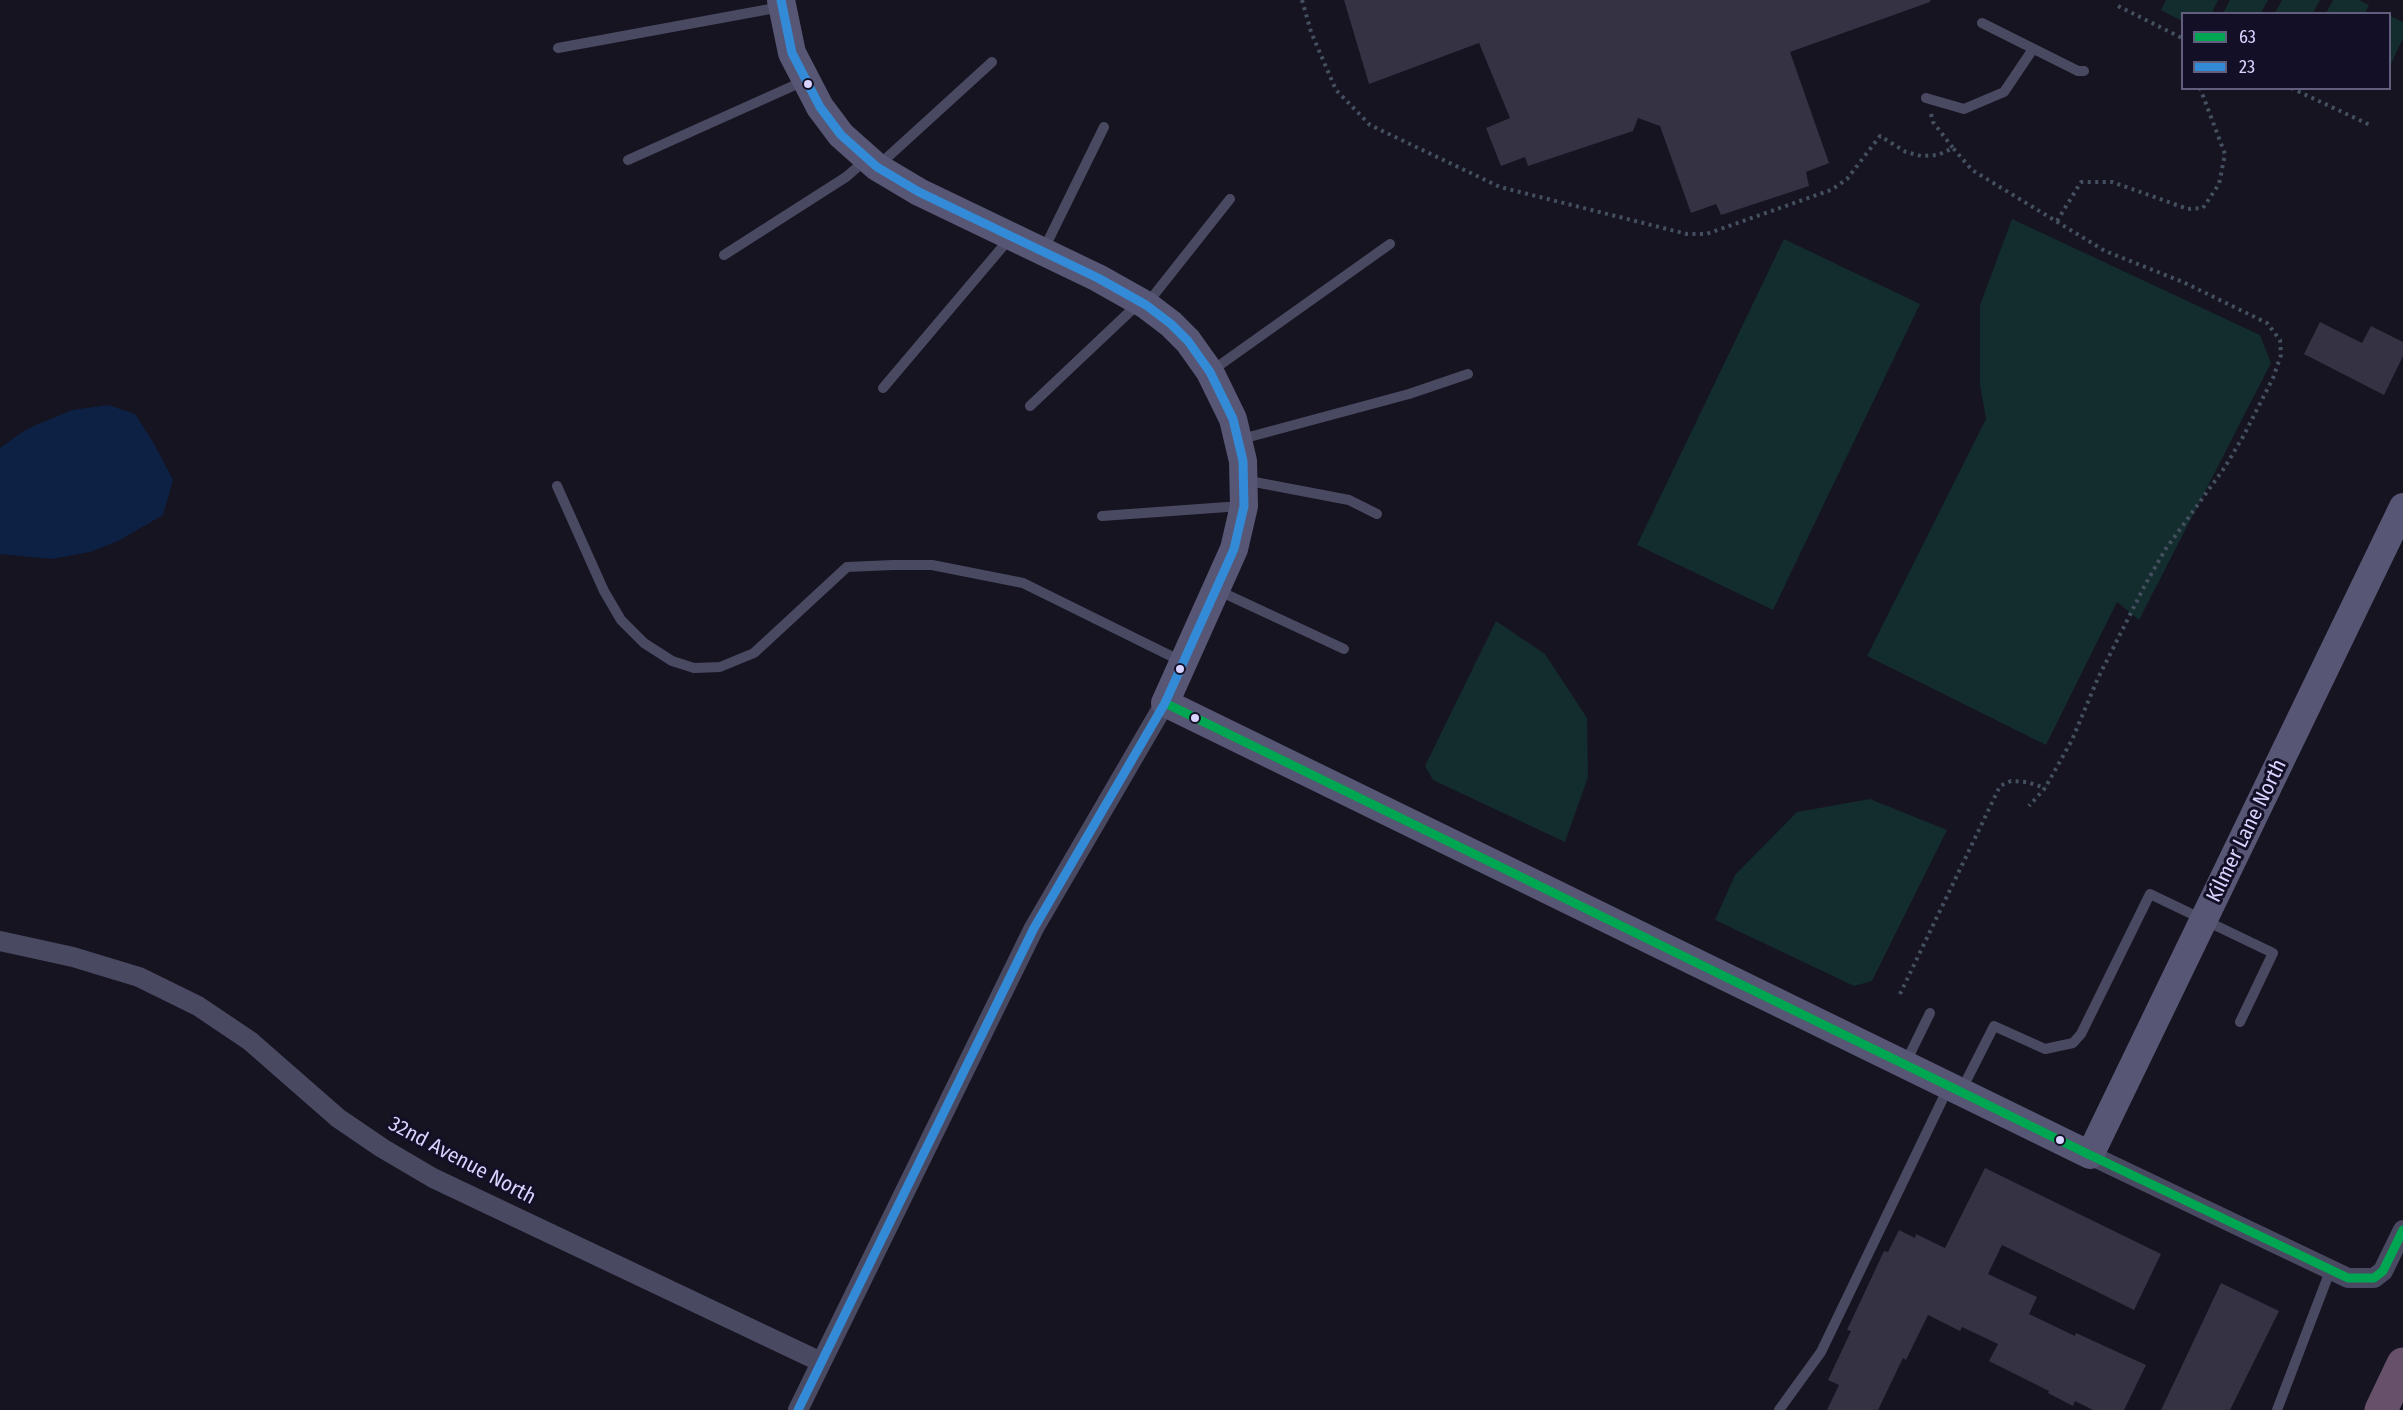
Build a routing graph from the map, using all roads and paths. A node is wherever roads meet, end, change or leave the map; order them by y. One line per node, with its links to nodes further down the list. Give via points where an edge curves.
1 (1302, 0): 16 (path, via 1311,33 1336,90 1370,124 1500,187 1688,234 1706,234 1832,190 1847,179 1880,136 1921,156 1938,155)
2 (781, 4): 6 (lane); 10 (street, via 792,53)
3 (2118, 6): 5 (path)
4 (1982, 23): 7 (lane)
5 (2181, 38)
6 (558, 48)
7 (2033, 49): 9 (lane, via 2078,71); 13 (lane, via 2004,92 1964,109)
8 (992, 62): 18 (lane)
9 (2084, 70)
10 (805, 81): 17 (lane); 18 (street, via 841,135)
11 (2201, 90): 20 (path, via 2225,154 2219,184 2203,208 2188,209 2112,182 2081,182)
12 (2295, 90): 14 (path)
13 (1926, 99): 16 (path, via 1933,122)
14 (2370, 125)
15 (1104, 127): 23 (lane)
16 (1953, 148): 20 (path, via 1971,170)
17 (628, 160)
18 (872, 163): 21 (street, via 919,192); 24 (lane)
19 (1230, 199): 25 (lane)
20 (2056, 220): 40 (path, via 2105,251 2183,282 2267,323 2280,340 2281,356 2225,467 2165,550 2145,585 2072,740)
21 (1012, 236): 23 (street); 28 (lane)
22 (1390, 243): 26 (lane)
23 (1042, 251): 25 (street)
24 (724, 255)
25 (1143, 303): 26 (street, via 1182,335); 29 (lane)
26 (1210, 372): 30 (street, via 1233,419)
27 (1468, 374): 30 (lane)
28 (883, 388)
29 (1030, 406)
30 (1238, 440): 32 (street)
31 (557, 486): 38 (lane, via 621,620 644,643 672,661 694,668 720,667 754,653 847,567 893,565 932,565 1023,583)
32 (1244, 493): 33 (lane, via 1349,500); 35 (lane); 36 (street, via 1234,549)
33 (1377, 514)
34 (2401, 515): 42 (street, Kilmer Lane North)
35 (1102, 516)
36 (1217, 590): 37 (lane); 38 (street)
37 (1344, 649)
38 (1184, 663): 39 (street)
39 (1165, 703): 47 (street); 52 (street, via 1034,928)
40 (2045, 788): 41 (path); 44 (path, via 2011,781 2000,786)
41 (2029, 806)
42 (2205, 920): 46 (lane, via 2273,953); 48 (lane, via 2150,894 2073,1043 2045,1049 1994,1026); 49 (street, Kilmer Lane North)
43 (0, 942): 52 (street, 32nd Avenue North, via 73,957 139,977 198,1006 250,1041 338,1118 433,1178)
44 (1900, 994)
45 (1930, 1013): 47 (lane)
46 (2240, 1022)
47 (1905, 1064): 48 (street)
48 (1955, 1089): 49 (street); 55 (lane, via 1825,1344)
49 (2090, 1155): 51 (street)
50 (2403, 1230): 51 (street, via 2383,1271 2374,1278 2348,1278)
51 (2330, 1270): 56 (lane)
52 (820, 1362): 54 (street)
53 (2403, 1364): 57 (highway)
54 (798, 1410)
55 (1779, 1410)
56 (2277, 1410)
57 (2381, 1410)

